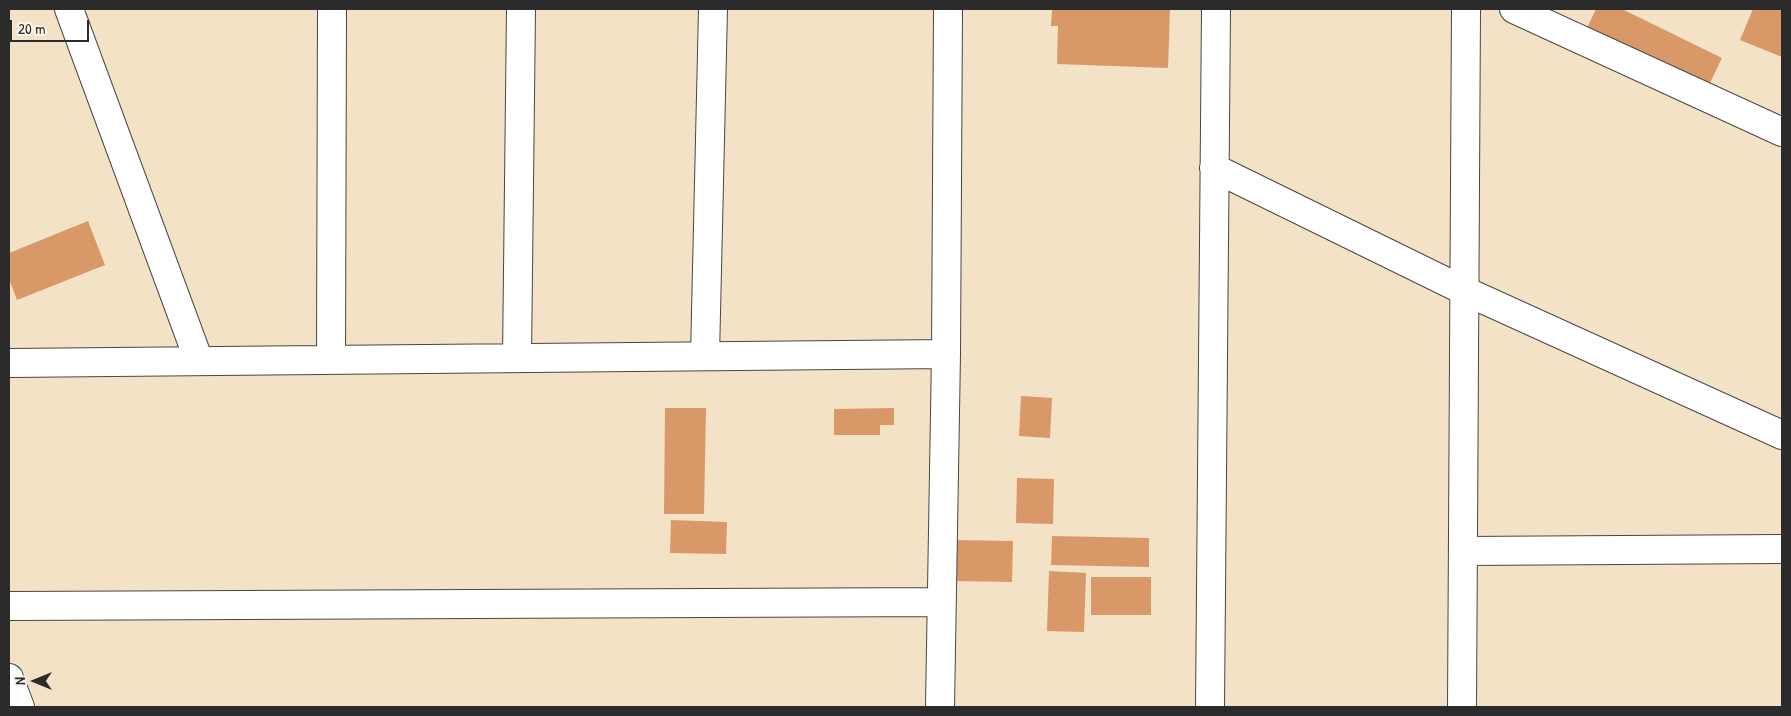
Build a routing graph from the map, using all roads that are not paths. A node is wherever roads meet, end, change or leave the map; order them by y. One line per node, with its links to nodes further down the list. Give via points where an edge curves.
1 (69, 9): 16 (street)
2 (332, 9): 15 (street)
3 (520, 9): 14 (street)
4 (713, 9): 13 (street)
5 (948, 9): 12 (street)
6 (1216, 9): 10 (street)
7 (1466, 9): 11 (street)
8 (1514, 9): 9 (street)
9 (1782, 132)
10 (1214, 168): 11 (street); 26 (street)
11 (1464, 291): 18 (street); 20 (street)
12 (946, 354): 13 (street); 21 (street)
13 (705, 356): 14 (street)
14 (517, 358): 15 (street)
15 (331, 360): 16 (street)
16 (199, 361): 17 (street)
17 (9, 363)
18 (1782, 435)
19 (1782, 549): 20 (street)
20 (1463, 551): 27 (street)
21 (941, 602): 22 (street); 25 (street)
22 (9, 606)
23 (9, 678): 24 (street)
24 (20, 707)
25 (940, 707)
26 (1210, 707)
27 (1462, 707)

